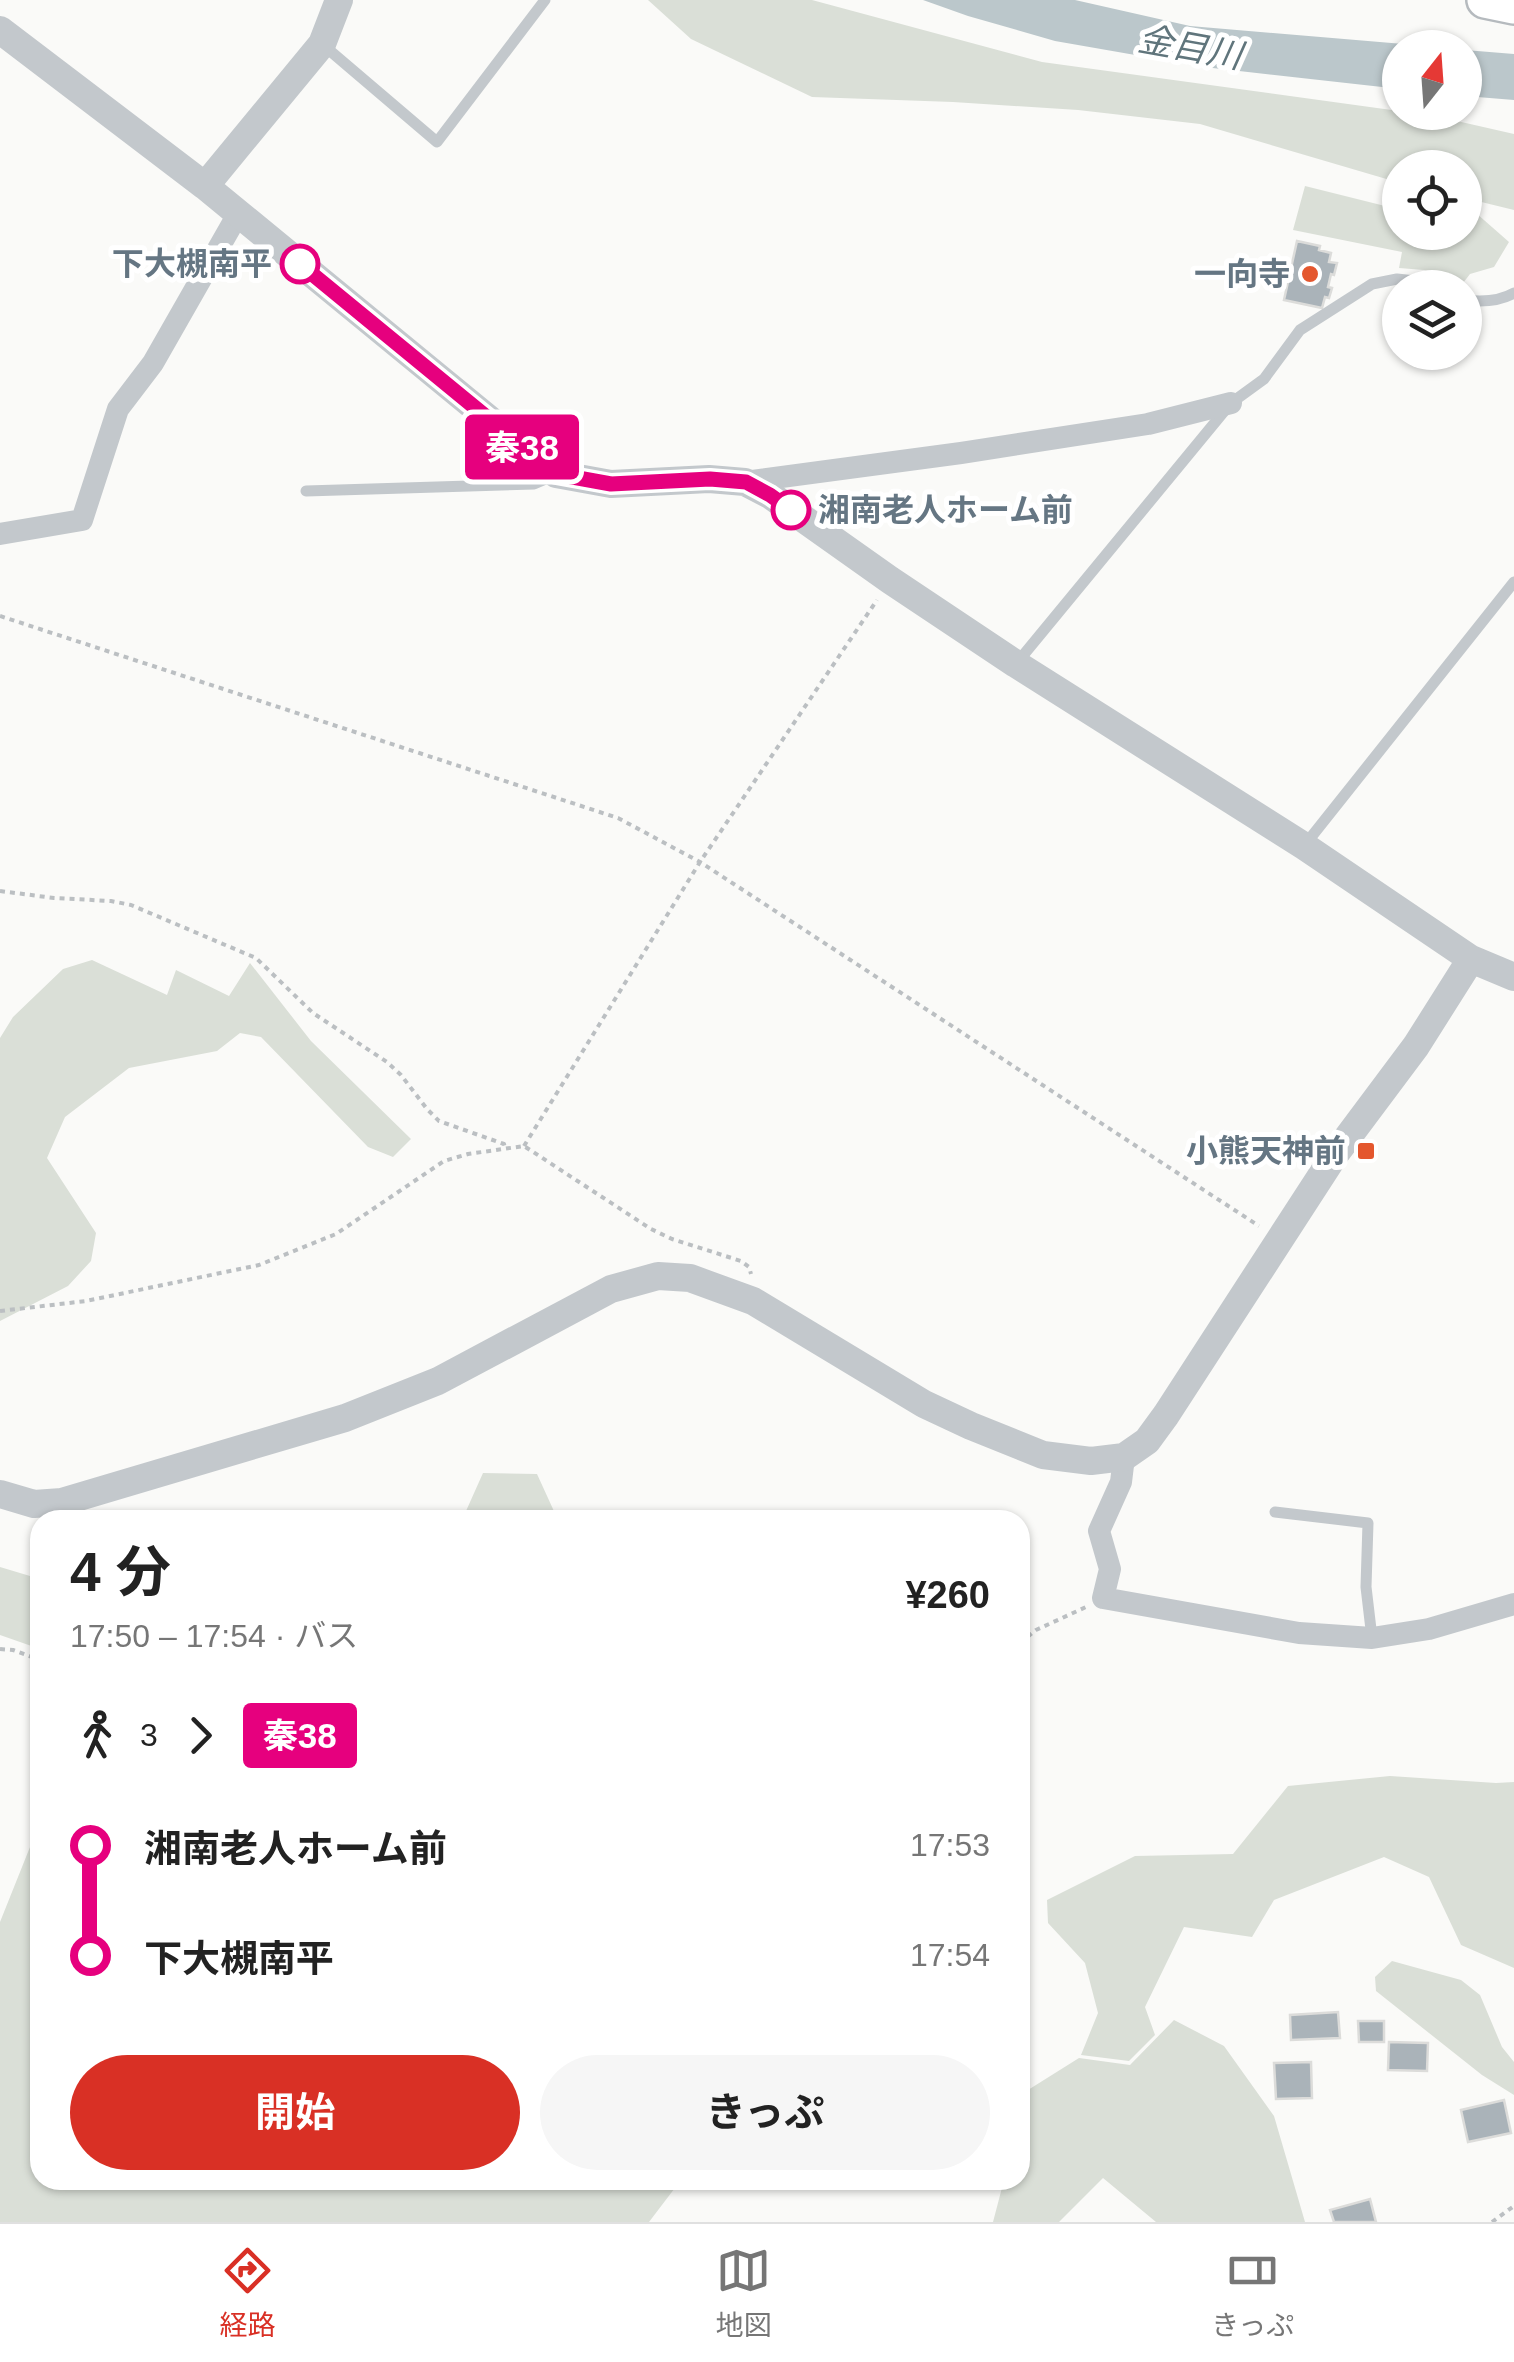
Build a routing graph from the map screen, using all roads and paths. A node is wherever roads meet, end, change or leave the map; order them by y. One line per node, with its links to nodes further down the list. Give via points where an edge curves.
1 (339, 0): 6 (street)
2 (545, 0): 6 (lane, via 437,142)
3 (1485, 0): 4 (main road)
4 (1514, 6)
5 (0, 30): 7 (street)
6 (322, 44): 7 (street)
7 (205, 186): 8 (street)
8 (238, 214): 13 (street); 16 (street, via 118,409 82,520)
9 (1382, 282): 12 (lane, via 1300,330 1264,379)
10 (1514, 293): 11 (lane)
11 (1482, 301)
12 (1231, 402): 14 (street, via 1148,424); 20 (lane)
13 (556, 474): 14 (street, via 611,484); 15 (lane, via 534,484)
14 (746, 482): 17 (street)
15 (306, 491)
16 (0, 534)
17 (890, 580): 20 (street); 22 (path)
18 (1514, 582): 21 (lane)
19 (0, 616): 22 (path, via 618,818)
20 (1016, 664): 21 (street)
21 (1304, 846): 24 (street)
22 (700, 862): 26 (path); 28 (path)
23 (0, 891): 27 (path, via 131,905 256,958 313,1012 387,1062 439,1121)
24 (1471, 958): 25 (street); 28 (street)
25 (1514, 977)
26 (524, 1146): 27 (path); 29 (path, via 651,1229 741,1261 752,1274)
27 (504, 1148): 30 (path, via 444,1161 336,1234 259,1265 86,1301)
28 (1280, 1241): 31 (street, via 1157,1428)
29 (744, 1297): 31 (street, via 971,1426 1043,1454 1090,1461); 32 (street, via 690,1278 658,1276 610,1289 438,1381 345,1418 62,1502 34,1504)
30 (0, 1311)
31 (1124, 1457): 34 (street, via 1121,1482 1099,1531 1110,1569)
32 (0, 1494)
33 (1276, 1512): 37 (lane, via 1368,1523)
34 (1104, 1598): 36 (path); 37 (street, via 1299,1634)
35 (1514, 1604): 37 (street, via 1429,1630)
36 (1030, 1635)
37 (1372, 1638)
38 (0, 1650): 39 (path)
39 (30, 1656)
40 (1514, 2206): 41 (path)
41 (1492, 2222)

